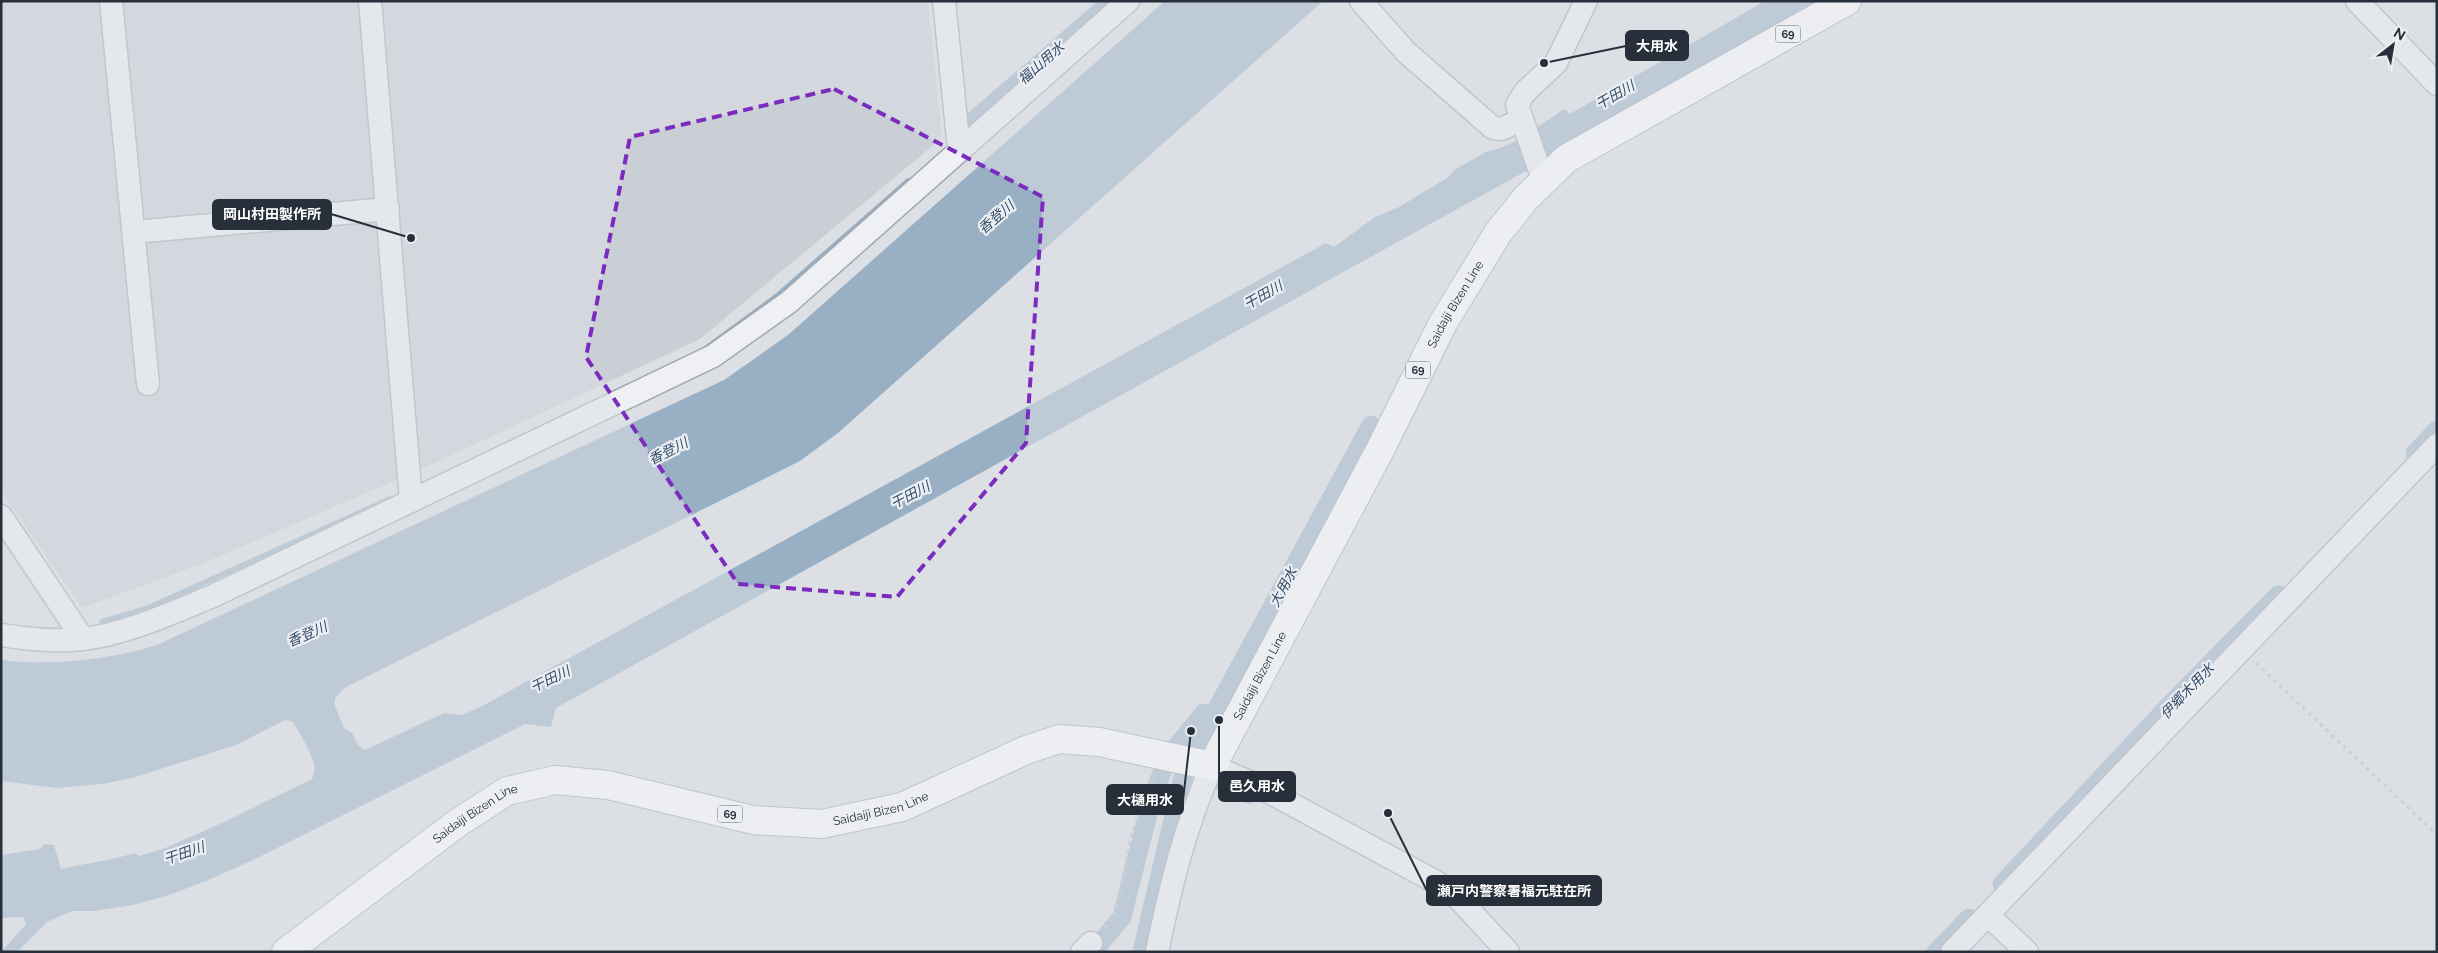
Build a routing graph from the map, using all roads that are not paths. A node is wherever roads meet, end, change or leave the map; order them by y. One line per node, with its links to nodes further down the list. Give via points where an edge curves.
1 (111, 1): 14 (street)
2 (370, 1): 13 (street)
3 (944, 1): 11 (street)
4 (1128, 1): 11 (street)
5 (1361, 1): 10 (street, via 1406,52 1493,128)
6 (1586, 1): 10 (street, via 1556,63 1517,105)
7 (1847, 1): 12 (main road, Saidaiji Bizen Line / 69)
8 (2357, 1): 9 (street)
9 (2437, 84)
10 (1523, 123): 12 (street)
11 (959, 149): 17 (street, via 789,302 713,356)
12 (1542, 173): 21 (main road, Saidaiji Bizen Line / 69, via 1498,233 1443,323 1380,450)
13 (388, 209): 14 (street); 17 (street)
14 (134, 232): 15 (street)
15 (148, 384)
16 (2437, 445): 22 (street)
17 (411, 501): 20 (street, via 213,596 144,624)
18 (1, 516): 20 (street)
19 (1, 634): 20 (street, via 37,640)
20 (83, 639)
21 (1212, 766): 23 (main road, Saidaiji Bizen Line / 69, via 1099,742 1059,739 1026,750 902,807 822,824 753,820 608,785 555,780 508,791 459,822); 24 (street, via 1181,844); 25 (street, via 1254,784 1436,882 1459,899)
22 (1988, 915): 26 (street); 27 (street)
23 (286, 952)
24 (1157, 952)
25 (1508, 952)
26 (1952, 952)
27 (2027, 952)

